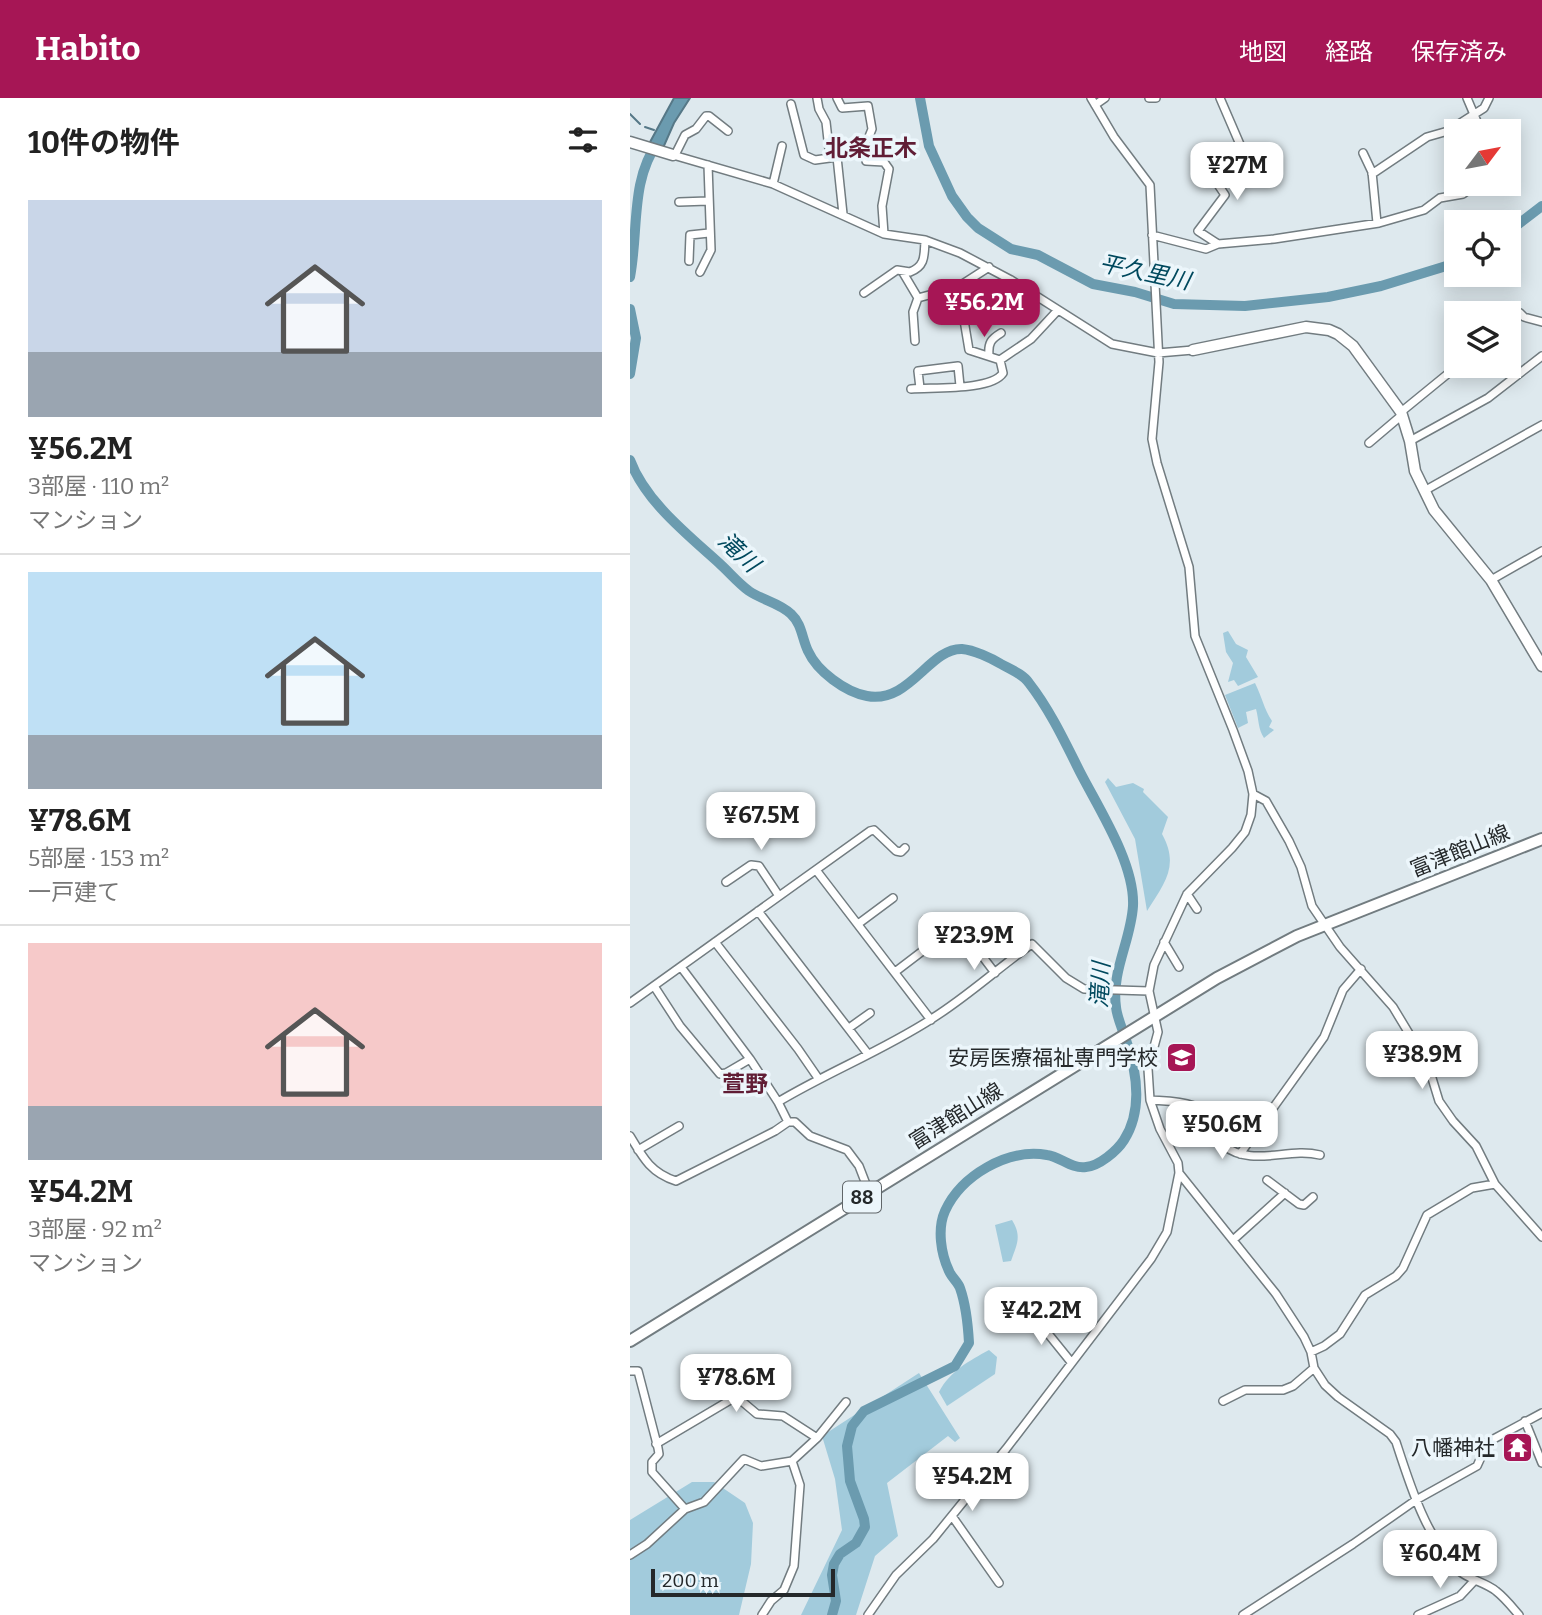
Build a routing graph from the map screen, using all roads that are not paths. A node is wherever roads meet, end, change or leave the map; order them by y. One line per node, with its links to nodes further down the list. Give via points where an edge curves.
1 (817, 98): 19 (street)
2 (837, 98): 15 (street, via 842,108 868,106 871,135)
3 (1105, 98): 9 (street)
4 (1149, 98): 5 (street)
5 (1156, 98)
6 (1220, 98): 32 (street, via 1248,163 1223,174 1219,186 1225,195 1198,231)
7 (1466, 98): 11 (street)
8 (1489, 98): 11 (street)
9 (1093, 101): 30 (street, via 1150,185)
10 (791, 104): 19 (street, via 804,155 815,160)
11 (1474, 115): 12 (street); 21 (street, via 1427,137)
12 (1476, 119)
13 (728, 131): 18 (street, via 706,116 696,130 685,135)
14 (632, 142): 18 (street)
15 (862, 142): 19 (street); 29 (street, via 866,161 884,162 889,169 882,206)
16 (782, 146): 22 (street)
17 (1363, 153): 21 (street)
18 (674, 155): 20 (street)
19 (834, 157): 26 (street)
20 (708, 164): 22 (street); 24 (street)
21 (1372, 174): 27 (street)
22 (773, 184): 26 (street)
23 (1452, 196): 27 (street)
24 (708, 201): 25 (street); 28 (street)
25 (679, 202)
26 (843, 214): 29 (street)
27 (1377, 223): 32 (street)
28 (709, 233): 33 (street, via 690,235); 36 (street, via 711,250)
29 (884, 234): 31 (street)
30 (1152, 235): 32 (street, via 1206,249); 48 (street)
31 (925, 240): 34 (street); 35 (street, via 921,266 910,272)
32 (1218, 244)
33 (689, 261)
34 (989, 267): 37 (street); 39 (street, via 958,287)
35 (901, 270): 38 (street); 39 (street)
36 (700, 272)
37 (1011, 280): 40 (street); 41 (street)
38 (864, 293)
39 (918, 298): 46 (street, via 913,312)
40 (993, 298)
41 (1058, 310): 48 (street, via 1112,344); 51 (street, via 1031,339)
42 (1521, 314): 44 (street)
43 (964, 320): 49 (street, via 969,350)
44 (1542, 322)
45 (1001, 333): 49 (street, via 988,345)
46 (915, 341)
47 (1193, 350): 48 (street); 56 (street, via 1306,327 1329,330 1353,346)
48 (1158, 353): 64 (street, via 1152,427 1157,463 1189,567 1195,636)
49 (989, 355): 51 (street)
50 (1542, 356): 58 (street, via 1488,398)
51 (1000, 360): 53 (street, via 1003,373 998,380)
52 (1444, 377): 56 (street)
53 (960, 386): 54 (street); 54 (street, via 958,366 918,371)
54 (920, 388): 55 (street)
55 (911, 389)
56 (1401, 413): 58 (street); 59 (street)
57 (1542, 425): 60 (street)
58 (1410, 441): 60 (street)
59 (1369, 443)
60 (1424, 491): 62 (street, via 1442,521)
61 (1542, 551): 62 (street)
62 (1491, 580): 63 (street)
63 (1542, 666)
64 (1253, 794): 69 (street, via 1245,832); 76 (street, via 1266,801 1289,841 1312,906)
65 (1542, 839): 76 (main road, 富津館山線 / 88)
66 (905, 848): 67 (street, via 896,851 874,830)
67 (816, 870): 70 (street); 75 (street)
68 (726, 882): 70 (street, via 751,865 759,866)
69 (1187, 894): 72 (street); 79 (street)
70 (779, 896): 73 (street)
71 (893, 898): 75 (street)
72 (1197, 909)
73 (758, 911): 78 (street); 91 (street)
74 (925, 920): 77 (street)
75 (859, 924): 83 (street)
76 (1325, 925): 82 (street); 89 (main road, 富津館山線 / 88, via 1265,952)
77 (938, 938): 83 (street); 84 (street, via 960,925)
78 (715, 942): 80 (street); 94 (street)
79 (1164, 942): 81 (street); 86 (street)
80 (681, 967): 85 (street); 93 (street)
81 (1179, 967)
82 (1362, 969): 101 (street, via 1343,989 1324,1037); 105 (street, via 1393,1007 1428,1065 1439,1101 1476,1146)
83 (895, 972): 90 (street)
84 (995, 973): 86 (street, via 1032,944 1084,989); 90 (street)
85 (654, 986): 87 (street); 93 (street, via 720,1074)
86 (1149, 991): 89 (street)
87 (630, 1003)
88 (870, 1013): 91 (street)
89 (1156, 1015): 95 (street, via 1157,1039 1148,1069); 106 (main road, 富津館山線 / 88)
90 (931, 1020): 92 (street)
91 (849, 1028): 92 (street)
92 (867, 1054): 94 (street)
93 (750, 1059): 96 (street)
94 (818, 1078): 96 (street)
95 (1150, 1100): 101 (street, via 1199,1107 1218,1129 1223,1144); 103 (street)
96 (778, 1102): 97 (street)
97 (788, 1122): 100 (street, via 676,1181 653,1170); 106 (street, via 847,1150)
98 (679, 1126): 100 (street)
99 (630, 1136): 100 (street)
100 (638, 1150)
101 (1240, 1154): 102 (street)
102 (1320, 1155)
103 (1179, 1173): 110 (street); 114 (street, via 1167,1232)
104 (1266, 1180): 107 (street)
105 (1495, 1184): 109 (street); 113 (street, via 1472,1188 1427,1215 1403,1268 1365,1295 1345,1330)
106 (869, 1192): 112 (main road, 富津館山線 / 88)
107 (1284, 1193): 108 (street, via 1304,1205); 110 (street)
108 (1313, 1197)
109 (1542, 1237)
110 (1233, 1240): 113 (street, via 1276,1294)
111 (1033, 1315): 114 (street)
112 (630, 1341)
113 (1311, 1352): 115 (street)
114 (1071, 1363): 127 (street)
115 (1314, 1368): 117 (street, via 1283,1390 1245,1390); 125 (street, via 1338,1397 1390,1434)
116 (630, 1371): 122 (street, via 638,1371)
117 (1223, 1401)
118 (846, 1402): 121 (street)
119 (1542, 1413): 120 (street)
120 (1525, 1421): 124 (street); 125 (street, via 1488,1442 1477,1466)
121 (817, 1437): 122 (street, via 783,1416 757,1414 738,1398); 123 (street)
122 (656, 1444): 126 (street, via 659,1454 652,1462 652,1472)
123 (792, 1461): 126 (street, via 761,1466 744,1459 704,1502); 131 (street, via 800,1485 794,1566 784,1590)
124 (1542, 1464)
125 (1416, 1500): 129 (street, via 1447,1556 1466,1577); 133 (street)
126 (685, 1509): 128 (street)
127 (952, 1516): 130 (street); 132 (street, via 896,1575)
128 (630, 1555)
129 (1475, 1580): 134 (street, via 1460,1595); 135 (street, via 1496,1590)
130 (999, 1583)
131 (762, 1615)
132 (868, 1615)
133 (1243, 1615)
134 (1418, 1615)
135 (1519, 1615)

